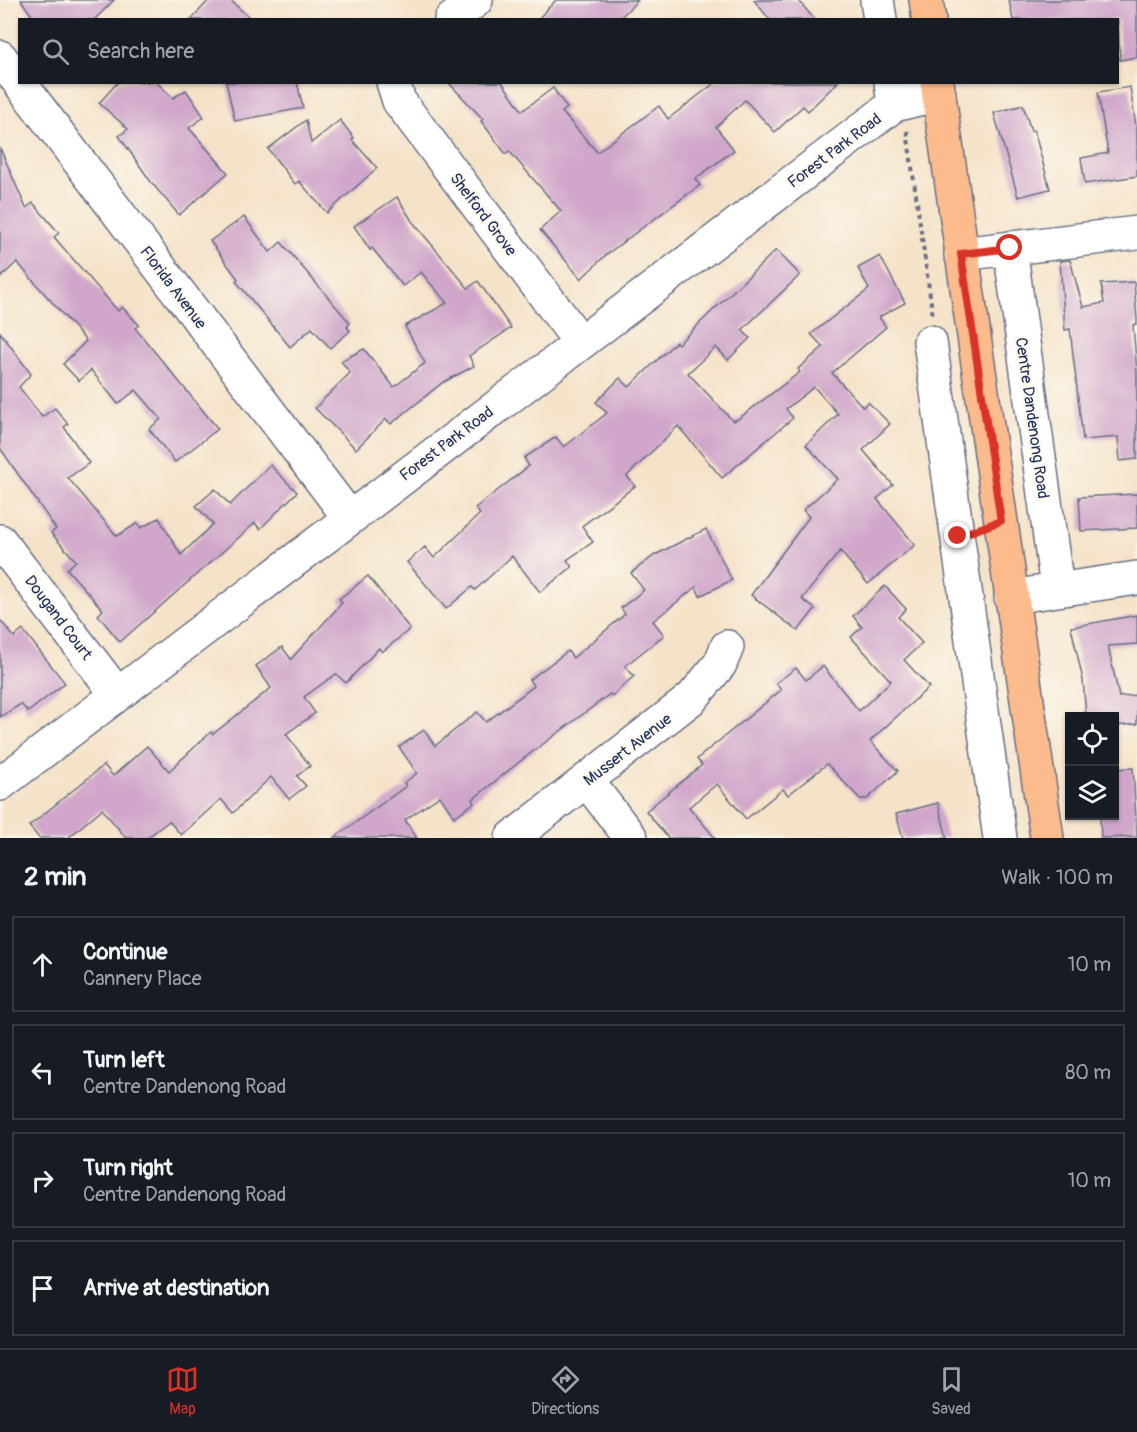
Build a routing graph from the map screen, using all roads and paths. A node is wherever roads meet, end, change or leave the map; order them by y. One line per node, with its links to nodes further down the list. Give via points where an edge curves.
1 (476, 0): 4 (street)
2 (877, 0): 5 (street)
3 (926, 0): 6 (main road)
4 (454, 18)
5 (880, 18)
6 (929, 18)
7 (0, 57): 8 (street, Florida Avenue)
8 (18, 81)
9 (20, 84): 18 (street, Florida Avenue)
10 (394, 84): 16 (street, Shelford Grove, via 399,101)
11 (938, 88): 12 (street); 15 (main road)
12 (897, 106): 16 (street, Forest Park Road); 17 (path, via 933,314)
13 (1137, 233): 14 (street)
14 (1010, 248): 15 (street); 23 (street, Centre Dandenong Road)
15 (961, 254): 19 (main road)
16 (580, 342): 18 (street, Forest Park Road)
17 (930, 342): 20 (street)
18 (349, 517): 26 (street, Forest Park Road)
19 (1001, 521): 20 (street); 24 (main road)
20 (958, 536): 31 (street)
21 (0, 541): 26 (street, Dougand Court)
22 (1137, 578): 23 (street)
23 (1056, 588): 24 (street)
24 (1011, 597): 32 (main road)
25 (727, 647): 27 (street, Mussert Avenue, via 720,664 692,698)
26 (117, 694): 28 (street, Forest Park Road)
27 (587, 781): 29 (street, Mussert Avenue); 30 (street)
28 (0, 784)
29 (512, 838)
30 (631, 838)
31 (1000, 838)
32 (1047, 838)

